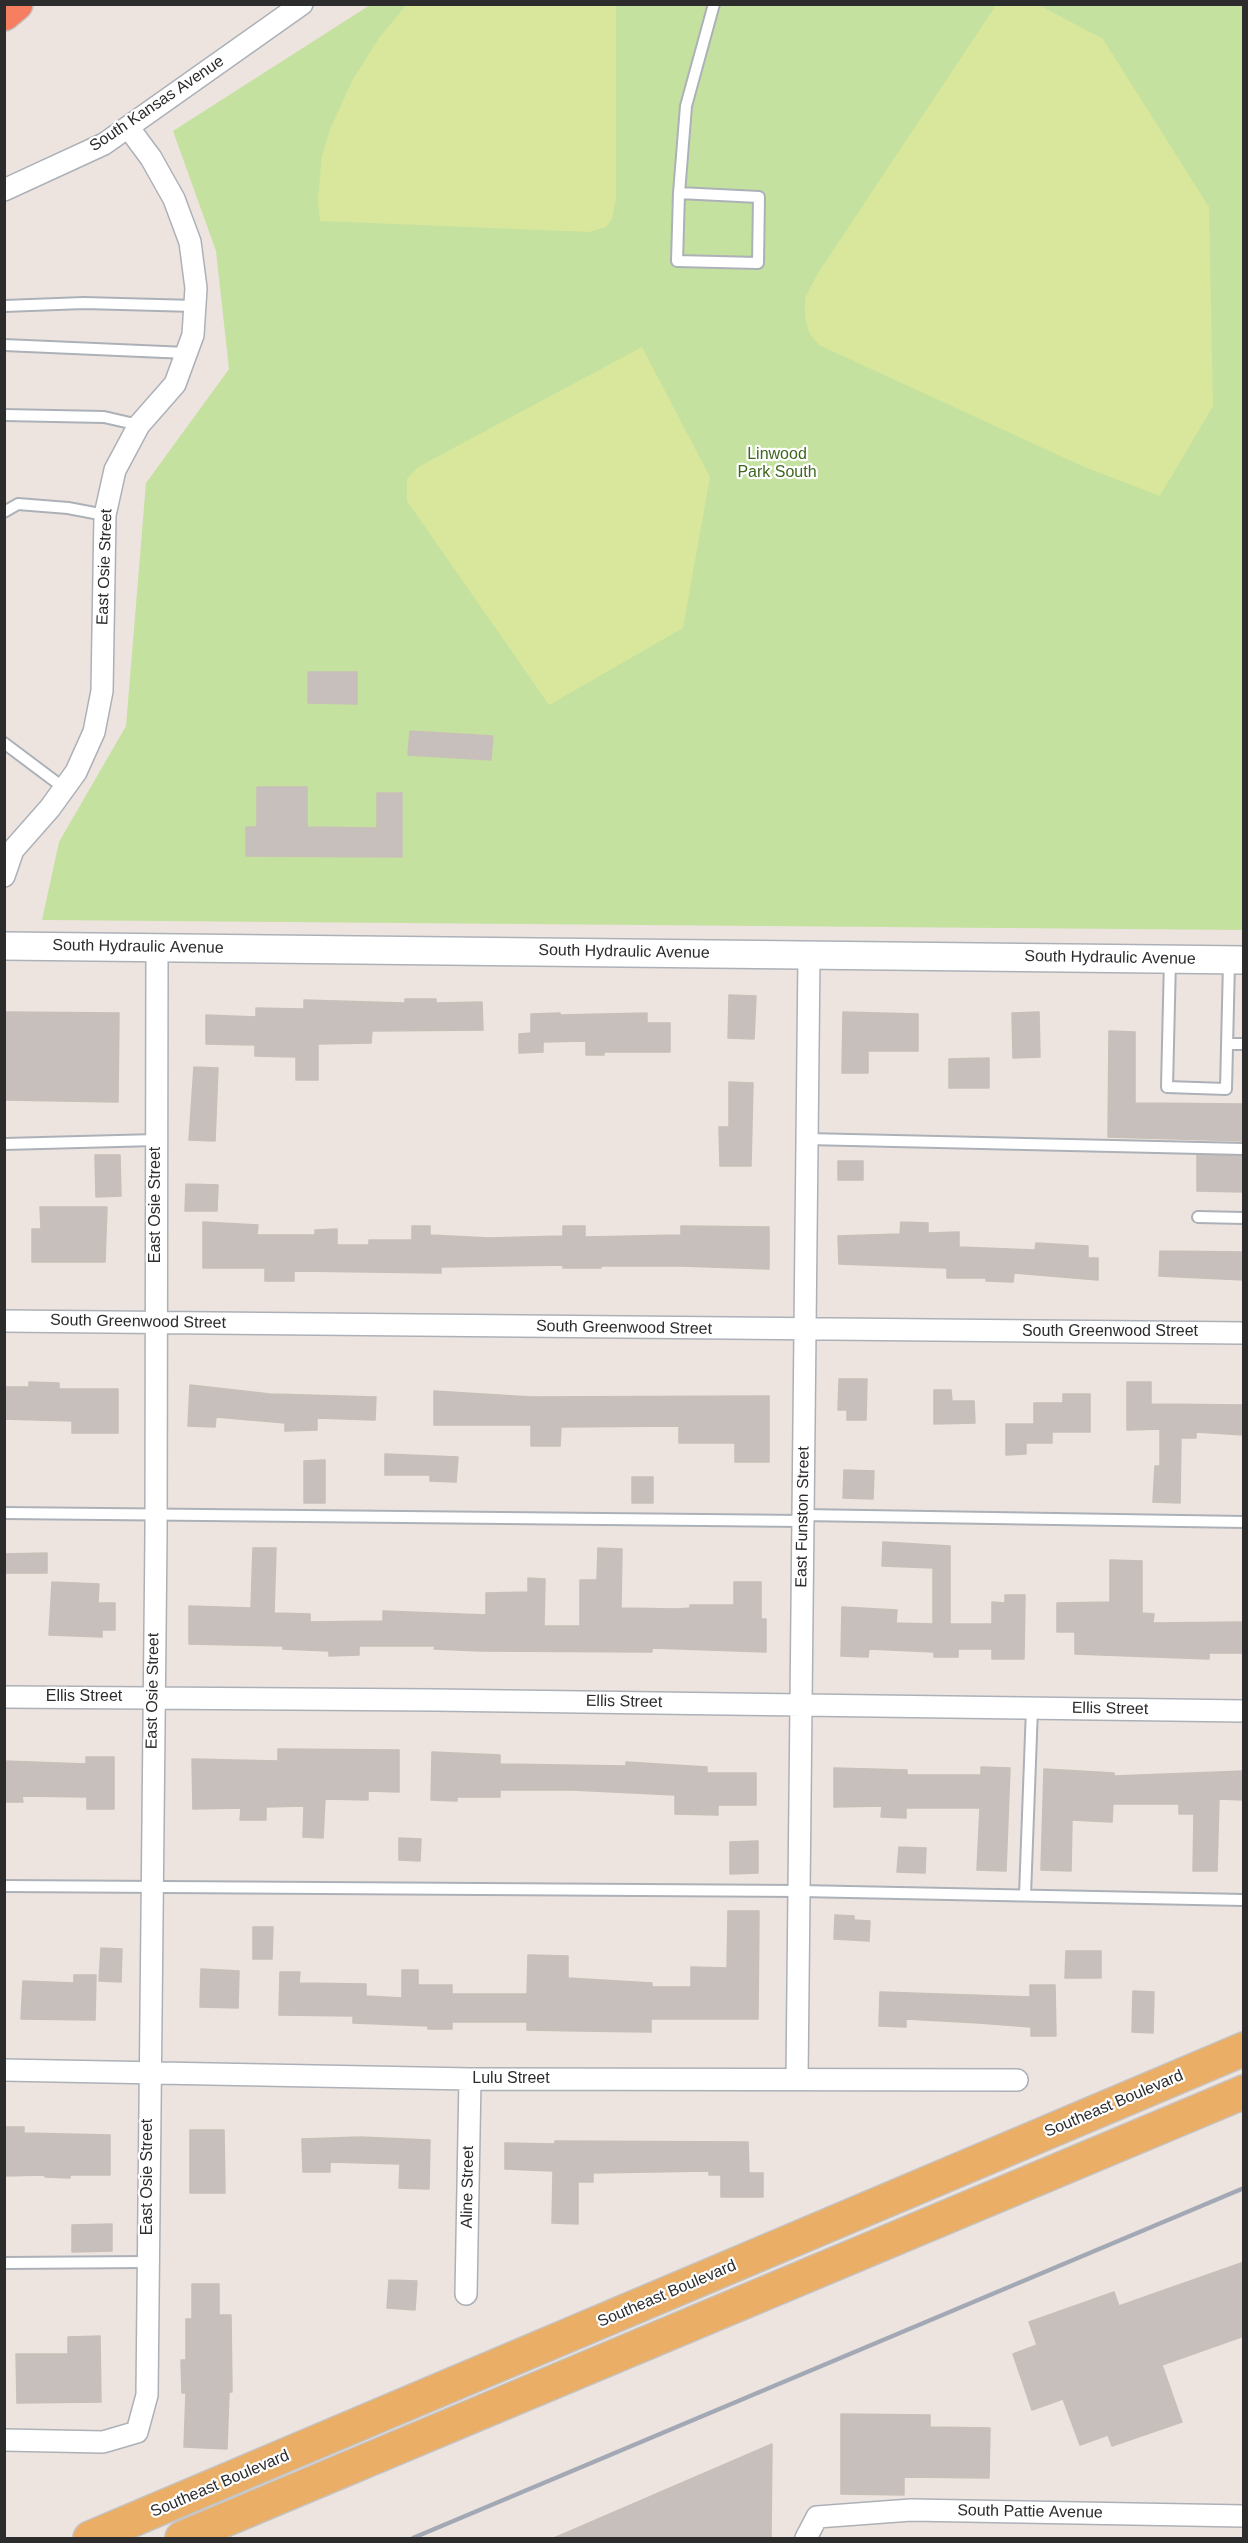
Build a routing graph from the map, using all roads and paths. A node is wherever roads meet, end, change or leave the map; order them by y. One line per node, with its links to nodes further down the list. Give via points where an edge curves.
1 (15, 4): 4 (highway)
2 (302, 4): 5 (street, South Kansas Avenue)
3 (714, 4): 7 (lane, via 686,105)
4 (4, 14)
5 (128, 127): 6 (street, South Kansas Avenue, via 104,144); 9 (street, East Osie Street, via 151,158 190,242)
6 (4, 190)
7 (680, 193): 7 (lane, via 759,197 758,263 677,261)
8 (4, 306): 9 (lane)
9 (195, 306): 11 (street, East Osie Street)
10 (4, 345): 11 (lane)
11 (187, 353): 13 (street, East Osie Street, via 175,384)
12 (4, 415): 13 (lane, via 104,417)
13 (139, 425): 15 (street, East Osie Street, via 115,470)
14 (4, 512): 15 (lane, via 18,504)
15 (105, 514): 17 (street, East Osie Street, via 102,691 94,732 76,772)
16 (4, 743): 17 (lane)
17 (64, 788): 18 (street, East Osie Street, via 13,850)
18 (4, 876)
19 (4, 946): 20 (street, South Hydraulic Avenue)
20 (157, 948): 21 (street, South Hydraulic Avenue); 27 (street, East Osie Street)
21 (809, 956): 22 (street, South Hydraulic Avenue); 26 (street, East Funston Street)
22 (1170, 959): 23 (street, South Hydraulic Avenue); 24 (lane, via 1167,1087 1226,1089)
23 (1236, 959): 24 (lane)
24 (1227, 1044): 25 (lane)
25 (1244, 1044)
26 (807, 1139): 29 (lane); 34 (street, East Funston Street)
27 (156, 1140): 28 (lane); 33 (street, East Osie Street)
28 (4, 1144)
29 (1244, 1149)
30 (1197, 1217): 31 (lane)
31 (1244, 1218)
32 (4, 1321): 33 (street, South Greenwood Street)
33 (156, 1322): 34 (street, South Greenwood Street); 37 (street, East Osie Street)
34 (805, 1330): 35 (street, South Greenwood Street); 38 (street, East Funston Street)
35 (1244, 1333)
36 (4, 1513): 37 (lane)
37 (156, 1514): 38 (lane); 41 (street, East Osie Street)
38 (803, 1518): 39 (lane); 42 (street, East Funston Street)
39 (1244, 1522)
40 (4, 1697): 41 (street, Ellis Street)
41 (153, 1698): 42 (street, Ellis Street); 46 (street, East Osie Street)
42 (801, 1705): 43 (street, Ellis Street); 47 (street, East Funston Street)
43 (1032, 1708): 44 (street, Ellis Street); 48 (lane)
44 (1244, 1711)
45 (4, 1886): 46 (lane)
46 (151, 1888): 47 (lane); 52 (street, East Osie Street)
47 (800, 1891): 48 (lane); 53 (street, East Funston Street)
48 (1025, 1895): 49 (lane)
49 (1244, 1900)
50 (1244, 2049): 62 (main road, Southeast Boulevard)
51 (4, 2070): 52 (street, Lulu Street)
52 (148, 2071): 54 (street, Lulu Street); 57 (street, East Osie Street)
53 (797, 2078): 54 (street, Lulu Street); 55 (street, Lulu Street)
54 (470, 2079): 59 (street, Aline Street)
55 (1017, 2080)
56 (1244, 2092): 63 (main road)
57 (147, 2262): 58 (lane); 60 (street, East Osie Street, via 147,2395 137,2432 103,2442)
58 (4, 2263)
59 (466, 2294)
60 (4, 2440)
61 (1244, 2516): 64 (street, South Pattie Avenue, via 912,2510 817,2517)
62 (90, 2538)
63 (182, 2538)
64 (806, 2538)

